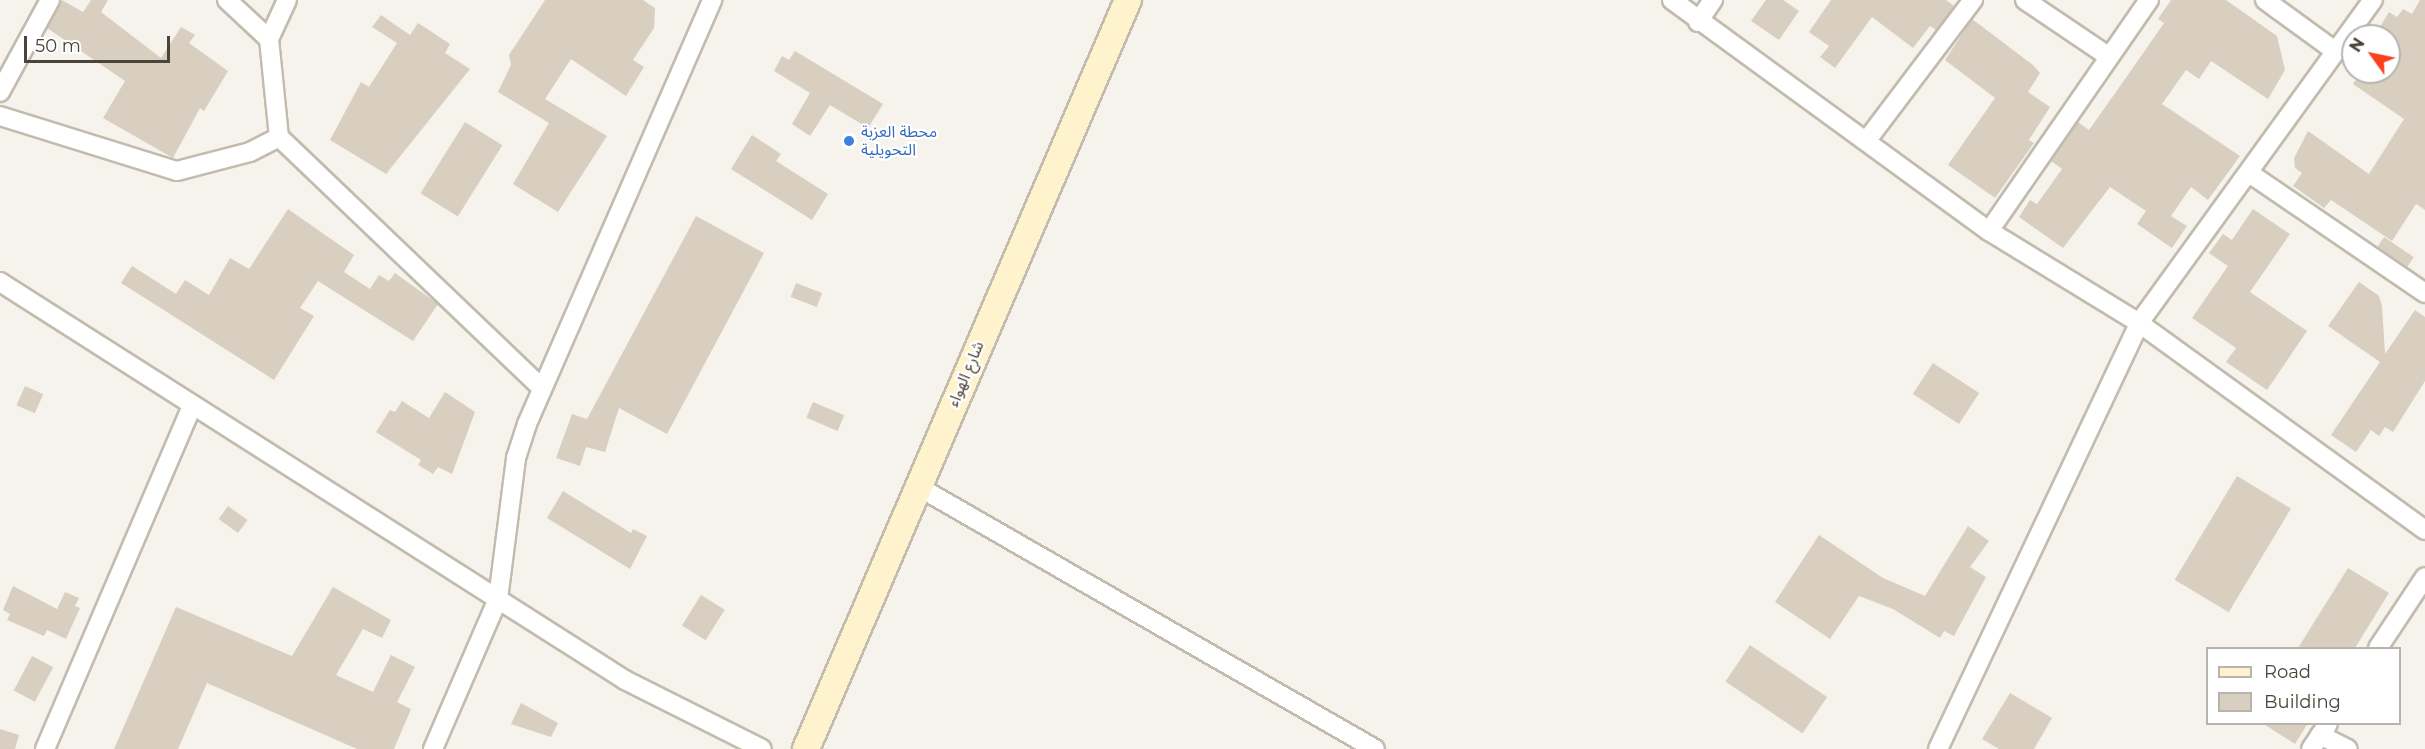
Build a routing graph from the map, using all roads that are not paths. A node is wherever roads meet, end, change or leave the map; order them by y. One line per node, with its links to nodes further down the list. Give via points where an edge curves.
1 (50, 0): 17 (street)
2 (227, 0): 14 (street)
3 (287, 0): 14 (street)
4 (712, 0): 26 (street)
5 (1128, 0): 28 (street, شارع الهواء)
6 (1672, 0): 13 (street)
7 (1713, 0): 13 (street)
8 (1973, 0): 20 (street)
9 (2025, 0): 16 (street)
10 (2149, 0): 16 (street)
11 (2265, 0): 15 (street)
12 (2373, 0): 15 (street)
13 (1698, 22): 20 (street)
14 (269, 39): 19 (street)
15 (2335, 51): 21 (street)
16 (2108, 56): 22 (street)
17 (0, 93)
18 (0, 116): 19 (street, via 177,171 250,152)
19 (279, 137): 26 (street)
20 (1867, 140): 22 (street)
21 (2249, 172): 24 (street); 25 (street)
22 (1989, 231): 25 (street)
23 (0, 282): 27 (street)
24 (2423, 287)
25 (2139, 323): 29 (street); 39 (street)
26 (541, 387): 31 (street, via 516,458)
27 (192, 406): 31 (street); 34 (street)
28 (917, 486): 37 (street, شارع الهواء); 38 (street)
29 (2425, 530)
30 (2425, 577): 32 (street)
31 (498, 599): 35 (street); 36 (street, via 625,680)
32 (2379, 647)
33 (2320, 736): 40 (street)
34 (45, 749)
35 (433, 749)
36 (762, 749)
37 (806, 749)
38 (1375, 749)
39 (1938, 749)
40 (2348, 749)

